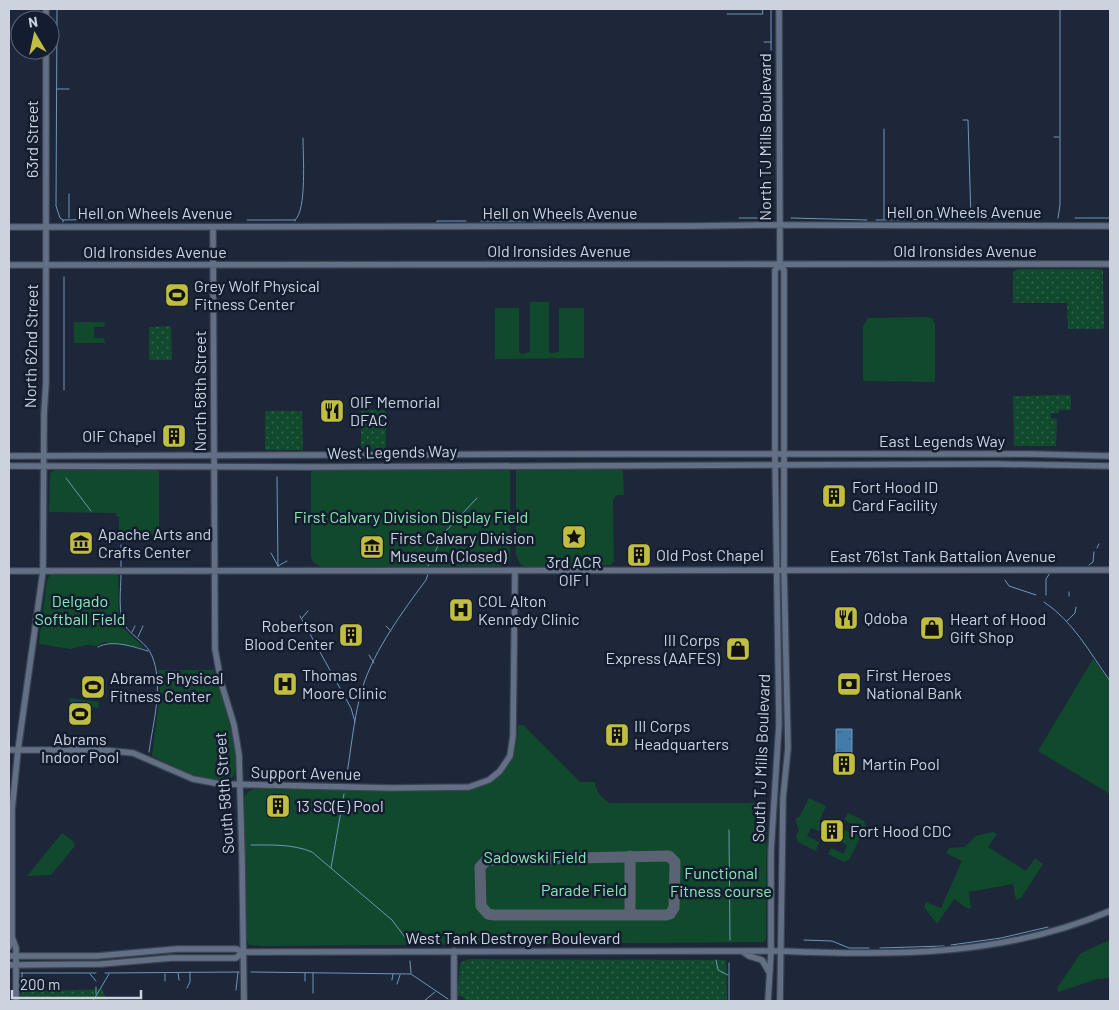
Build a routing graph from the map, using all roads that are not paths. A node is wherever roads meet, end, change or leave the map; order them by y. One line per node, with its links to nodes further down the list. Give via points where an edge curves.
1 (779, 9): 3 (street, North TJ Mills Boulevard)
2 (46, 60): 6 (street, 63rd Street)
3 (780, 225): 4 (street, Hell on Wheels Avenue); 7 (street, Hell on Wheels Avenue); 10 (street, North TJ Mills Boulevard)
4 (1110, 226)
5 (9, 227): 6 (street, Hell on Wheels Avenue)
6 (46, 227): 7 (street, Hell on Wheels Avenue); 11 (street, North 62nd Street)
7 (213, 227): 12 (street, North 58th Street)
8 (1110, 264): 10 (street, Old Ironsides Avenue)
9 (9, 265): 11 (street, Old Ironsides Avenue)
10 (780, 265): 12 (street, Old Ironsides Avenue); 14 (street, North TJ Mills Boulevard, via 775,270); 15 (street, North TJ Mills Boulevard, via 784,270)
11 (46, 266): 12 (street, Old Ironsides Avenue); 18 (street, North 62nd Street)
12 (214, 266): 19 (street, North 58th Street)
13 (1029, 454): 16 (street, East Legends Way); 20 (street, East Legends Way); 24 (street, via 1016,458)
14 (775, 455): 15 (street, East Legends Way); 19 (street, West Legends Way); 21 (street, South TJ Mills Boulevard)
15 (784, 455): 16 (street, East Legends Way); 22 (street, South TJ Mills Boulevard)
16 (1010, 455): 23 (street, via 1007,460)
17 (9, 456): 18 (street, West Legends Way)
18 (44, 456): 19 (street, West Legends Way); 27 (street, North 62nd Street)
19 (214, 456): 25 (street, North 58th Street)
20 (1110, 456)
21 (775, 464): 22 (street, East Legends Way); 25 (street, West Legends Way); 29 (street, South TJ Mills Boulevard)
22 (784, 464): 23 (street, East Legends Way); 30 (street, South TJ Mills Boulevard)
23 (995, 464): 24 (street, East Legends Way)
24 (1010, 464): 28 (street, East Legends Way)
25 (214, 465): 27 (street, West Legends Way); 34 (street, South 58th Street)
26 (9, 466): 27 (street, West Legends Way)
27 (44, 466): 33 (street, North 62nd Street)
28 (1110, 466)
29 (776, 570): 30 (street, East 761st Tank Battalion Avenue); 35 (street, East 761st Tank Battalion Avenue); 45 (street, South TJ Mills Boulevard, via 779,724 772,843)
30 (784, 570): 31 (street, East 761st Tank Battalion Avenue); 46 (street, South TJ Mills Boulevard, via 788,748 783,798)
31 (1110, 570)
32 (9, 571): 33 (street, East 761st Tank Battalion Avenue)
33 (43, 571): 34 (street, East 761st Tank Battalion Avenue); 37 (street, North 62nd Street)
34 (214, 571): 35 (street, East 761st Tank Battalion Avenue); 38 (street, South 58th Street, via 215,649 236,732)
35 (515, 571): 38 (street, Support Avenue, via 514,736 505,765 489,780 461,788)
36 (9, 750): 37 (street, Support Avenue)
37 (18, 750): 38 (street, Support Avenue, via 133,753 193,779); 40 (street, North 62nd Street, via 12,810)
38 (240, 785): 43 (street, South 58th Street)
39 (1110, 911): 46 (street, West Tank Destroyer Boulevard, via 1036,936 972,949 871,954)
40 (12, 937): 41 (street); 48 (street)
41 (9, 946)
42 (454, 951): 43 (street, West Tank Destroyer Boulevard); 44 (street, West Tank Destroyer Boulevard); 54 (street)
43 (244, 952): 48 (street, West Tank Destroyer Boulevard, via 236,949 170,950 97,956); 50 (street, West Tank Destroyer Boulevard, via 236,958); 53 (street, South 58th Street)
44 (743, 952): 45 (street, West Tank Destroyer Boulevard); 51 (street, via 762,960)
45 (771, 952): 46 (street, West Tank Destroyer Boulevard); 51 (street, South TJ Mills Boulevard)
46 (782, 952): 56 (street, South TJ Mills Boulevard)
47 (9, 956): 48 (street, West Tank Destroyer Boulevard)
48 (16, 956): 50 (street)
49 (9, 965): 50 (street, West Tank Destroyer Boulevard)
50 (16, 965): 52 (street)
51 (770, 974): 55 (street, South TJ Mills Boulevard)
52 (16, 1001)
53 (244, 1001)
54 (454, 1001)
55 (768, 1001)
56 (780, 1001)

